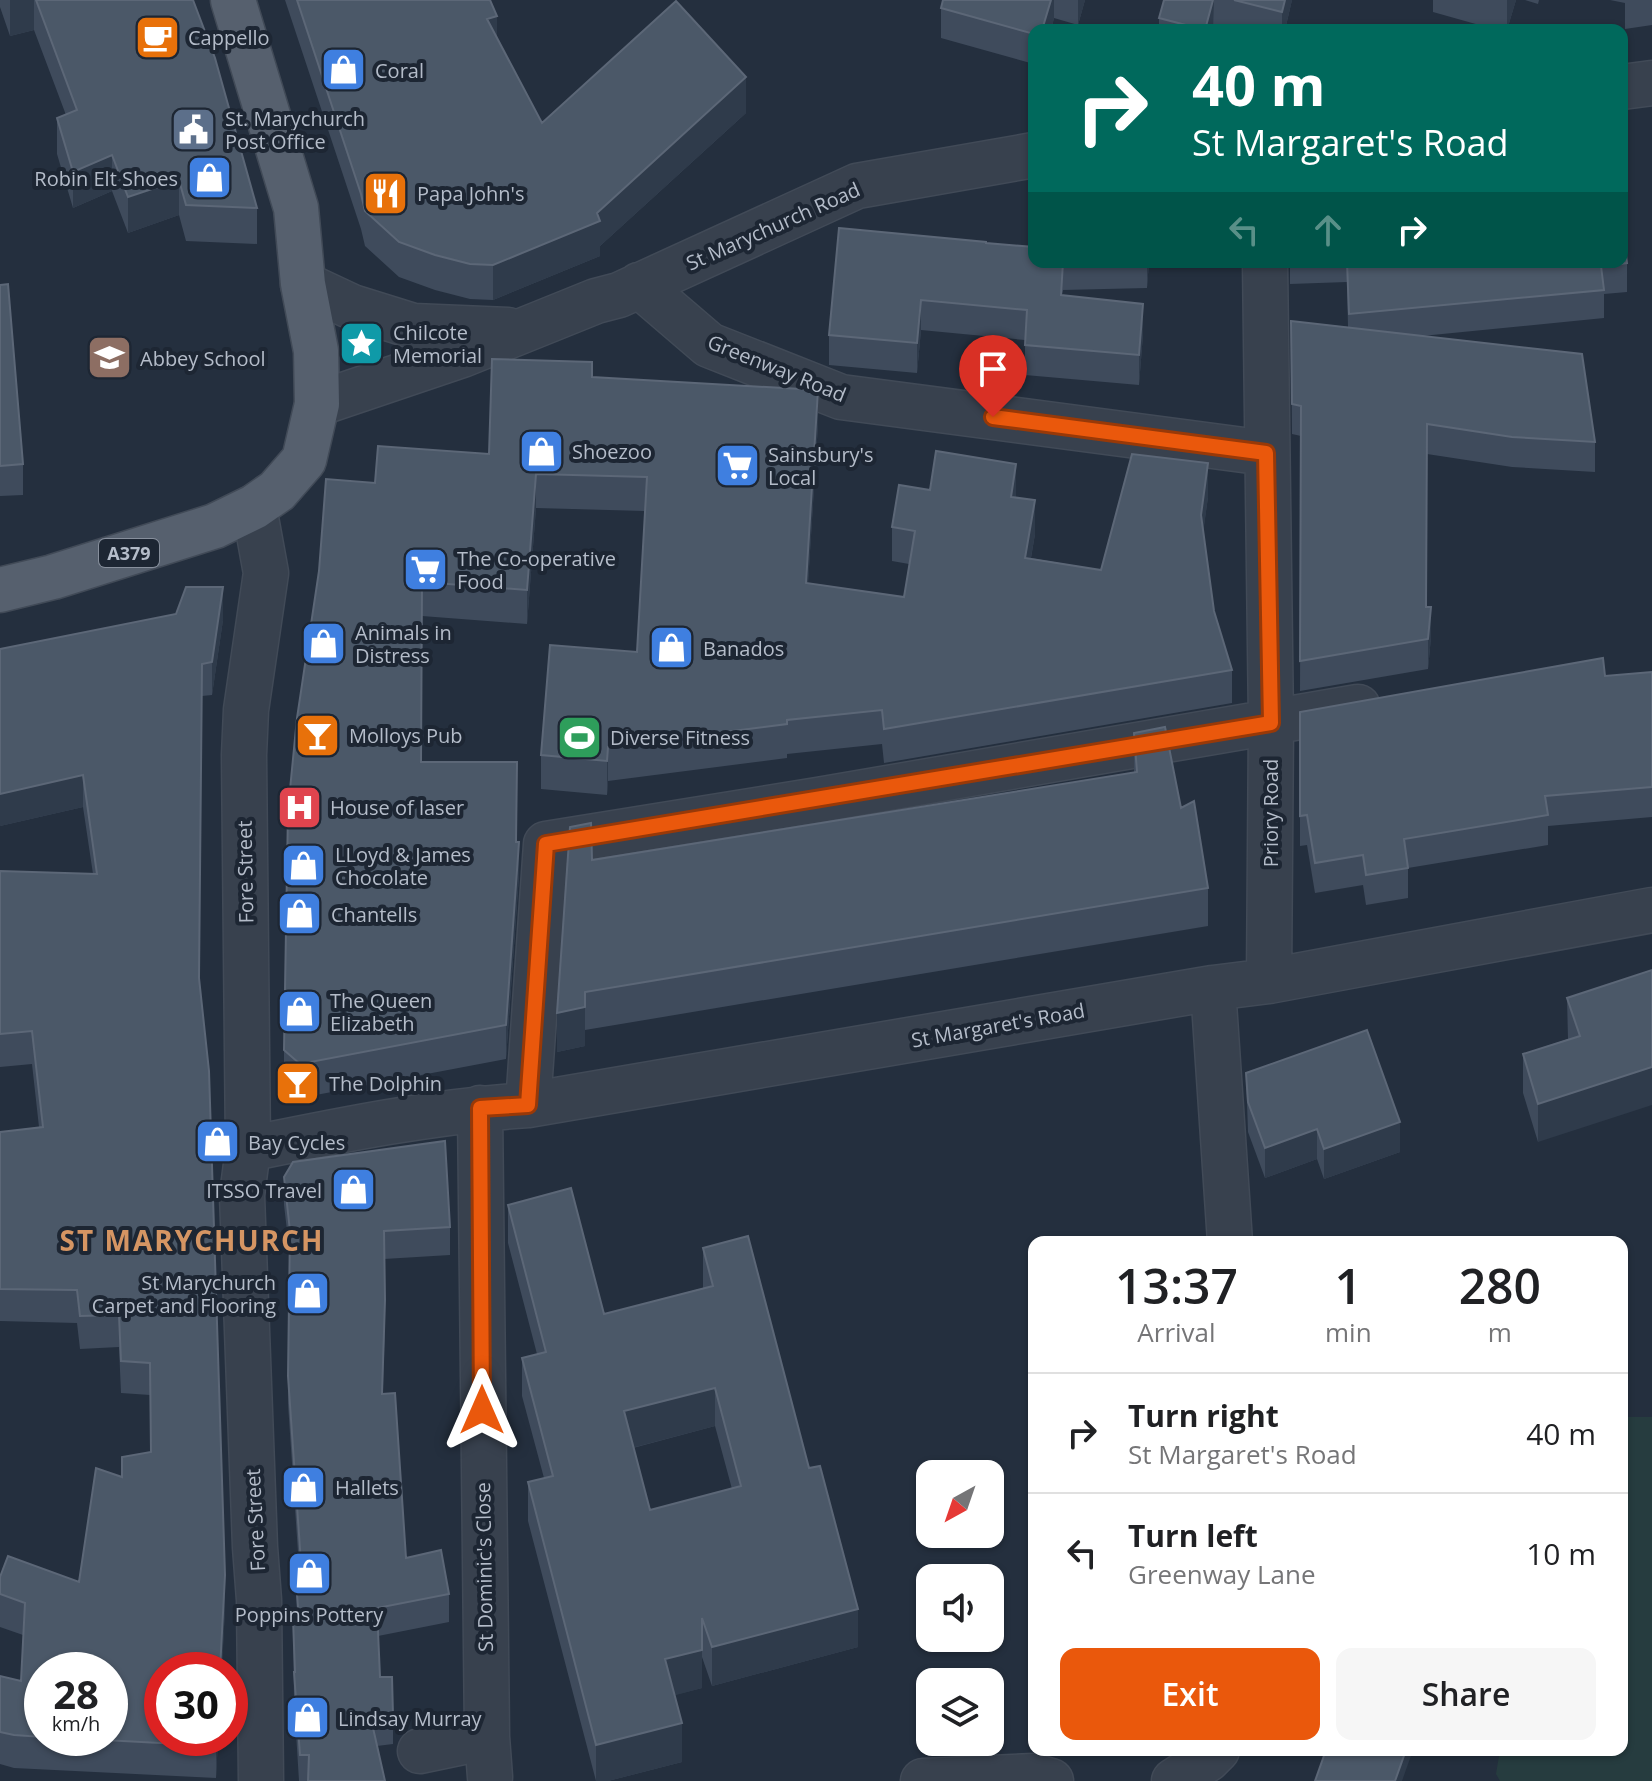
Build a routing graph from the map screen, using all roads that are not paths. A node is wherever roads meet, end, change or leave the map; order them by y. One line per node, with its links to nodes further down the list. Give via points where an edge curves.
1 (233, 0): 6 (main road, A379, via 296,208)
2 (1652, 83): 3 (street)
3 (1628, 86)
4 (1028, 156): 7 (street, St Marychurch Road, via 857,186)
5 (1265, 268): 10 (street, Priory Road)
6 (303, 284): 8 (street, St Marychurch Road, via 352,307 413,326); 9 (main road, A379, via 316,351)
7 (639, 285): 8 (street, St Marychurch Road); 10 (street, Greenway Road, via 709,345 841,397)
8 (522, 331): 9 (street, St Marychurch Road)
9 (317, 404): 11 (main road, A379, via 304,460 277,491)
10 (1266, 453): 14 (street, Priory Road)
11 (254, 507): 12 (main road, A379, via 215,526); 20 (street, Fore Street, via 266,573 244,755)
12 (0, 590)
13 (1392, 701): 14 (street)
14 (1271, 723): 16 (street, Priory Road); 18 (street, via 546,844)
15 (1652, 910): 16 (street, St Margaret's Road)
16 (1269, 981): 17 (street, St Margaret's Road)
17 (1213, 988): 18 (street, St Margaret's Road); 21 (street)
18 (528, 1105): 19 (street, St Margaret's Road)
19 (480, 1108): 20 (street, St Margaret's Road); 22 (street, St Dominic's Close, via 488,1757)
20 (248, 1149): 24 (street, Fore Street, via 242,1195)
21 (1230, 1236)
22 (420, 1751)
23 (1211, 1756): 27 (street)
24 (261, 1781)
25 (923, 1781): 26 (street, via 1034,1776)
26 (1051, 1781)
27 (1174, 1781)

